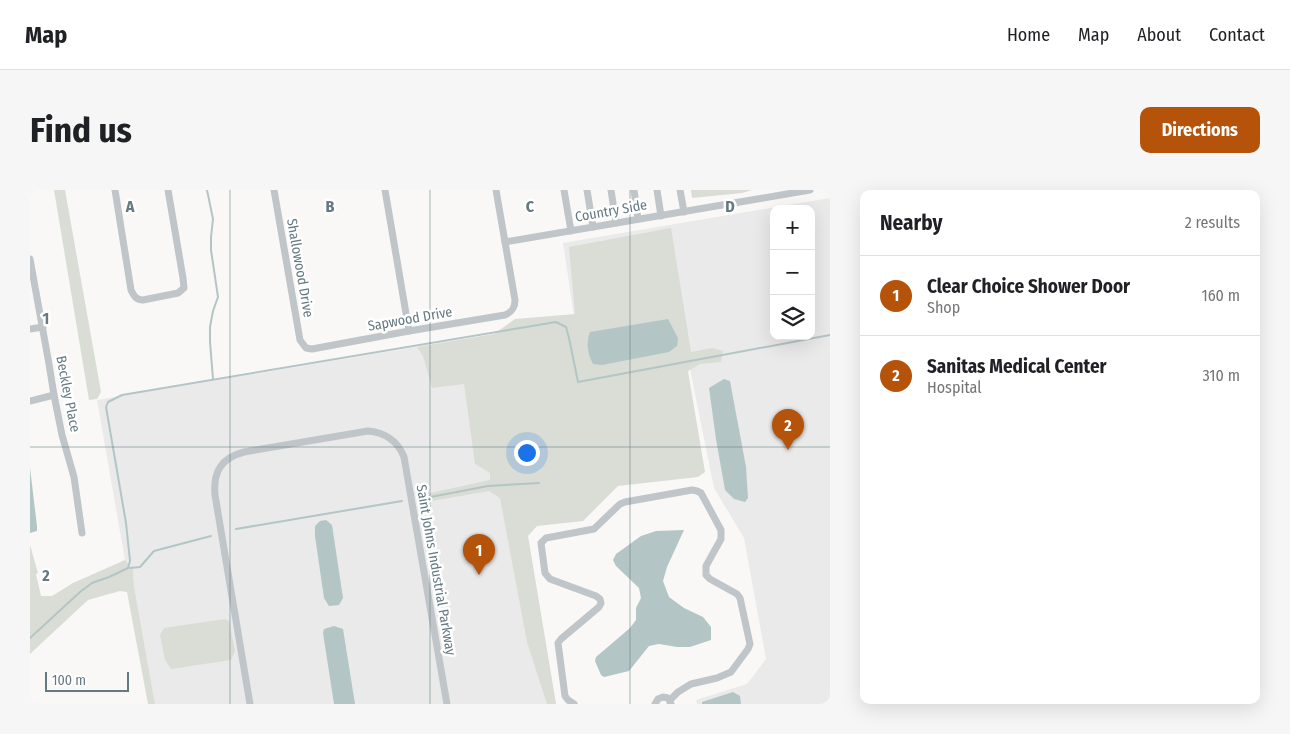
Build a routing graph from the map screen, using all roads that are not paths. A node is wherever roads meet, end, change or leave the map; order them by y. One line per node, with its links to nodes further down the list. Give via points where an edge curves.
1 (114, 190): 2 (street, via 132,290 139,300 178,293 184,288)
2 (168, 190)
3 (274, 190): 24 (street, Shallowood Drive, via 300,340)
4 (385, 190): 23 (street)
5 (496, 190): 19 (street)
6 (564, 190): 18 (street)
7 (588, 190): 17 (street)
8 (611, 190): 16 (street)
9 (634, 190): 15 (street)
10 (657, 190): 14 (street)
11 (680, 190): 13 (street)
12 (810, 190): 13 (street, Country Side)
13 (684, 212): 14 (street, Country Side)
14 (661, 216): 15 (street, Country Side)
15 (638, 220): 16 (street, Country Side)
16 (616, 223): 17 (street, Country Side)
17 (593, 227): 18 (street, Country Side)
18 (571, 231): 19 (street, Country Side)
19 (505, 242): 23 (street, Sapwood Drive, via 515,300 515,307 510,313)
20 (30, 259): 21 (street, Beckley Place)
21 (43, 327): 22 (street); 25 (street, Beckley Place)
22 (30, 329)
23 (409, 331): 24 (street, Sapwood Drive)
24 (306, 348)
25 (54, 395): 26 (street); 27 (street, Beckley Place, via 74,476)
26 (30, 400)
27 (82, 533)
28 (670, 702): 31 (street, via 691,684 731,672 750,644 740,598 706,576 706,566 722,535 701,494 692,490 620,504 594,529 546,538 541,543 546,576 596,596 601,602 558,643 565,696); 32 (street, via 665,697)
29 (250, 704): 30 (street, Saint Johns Industrial Parkway, via 215,495 216,477 220,468 235,454 368,432 384,435 402,452)
30 (447, 704)
31 (574, 704)
32 (656, 704)

